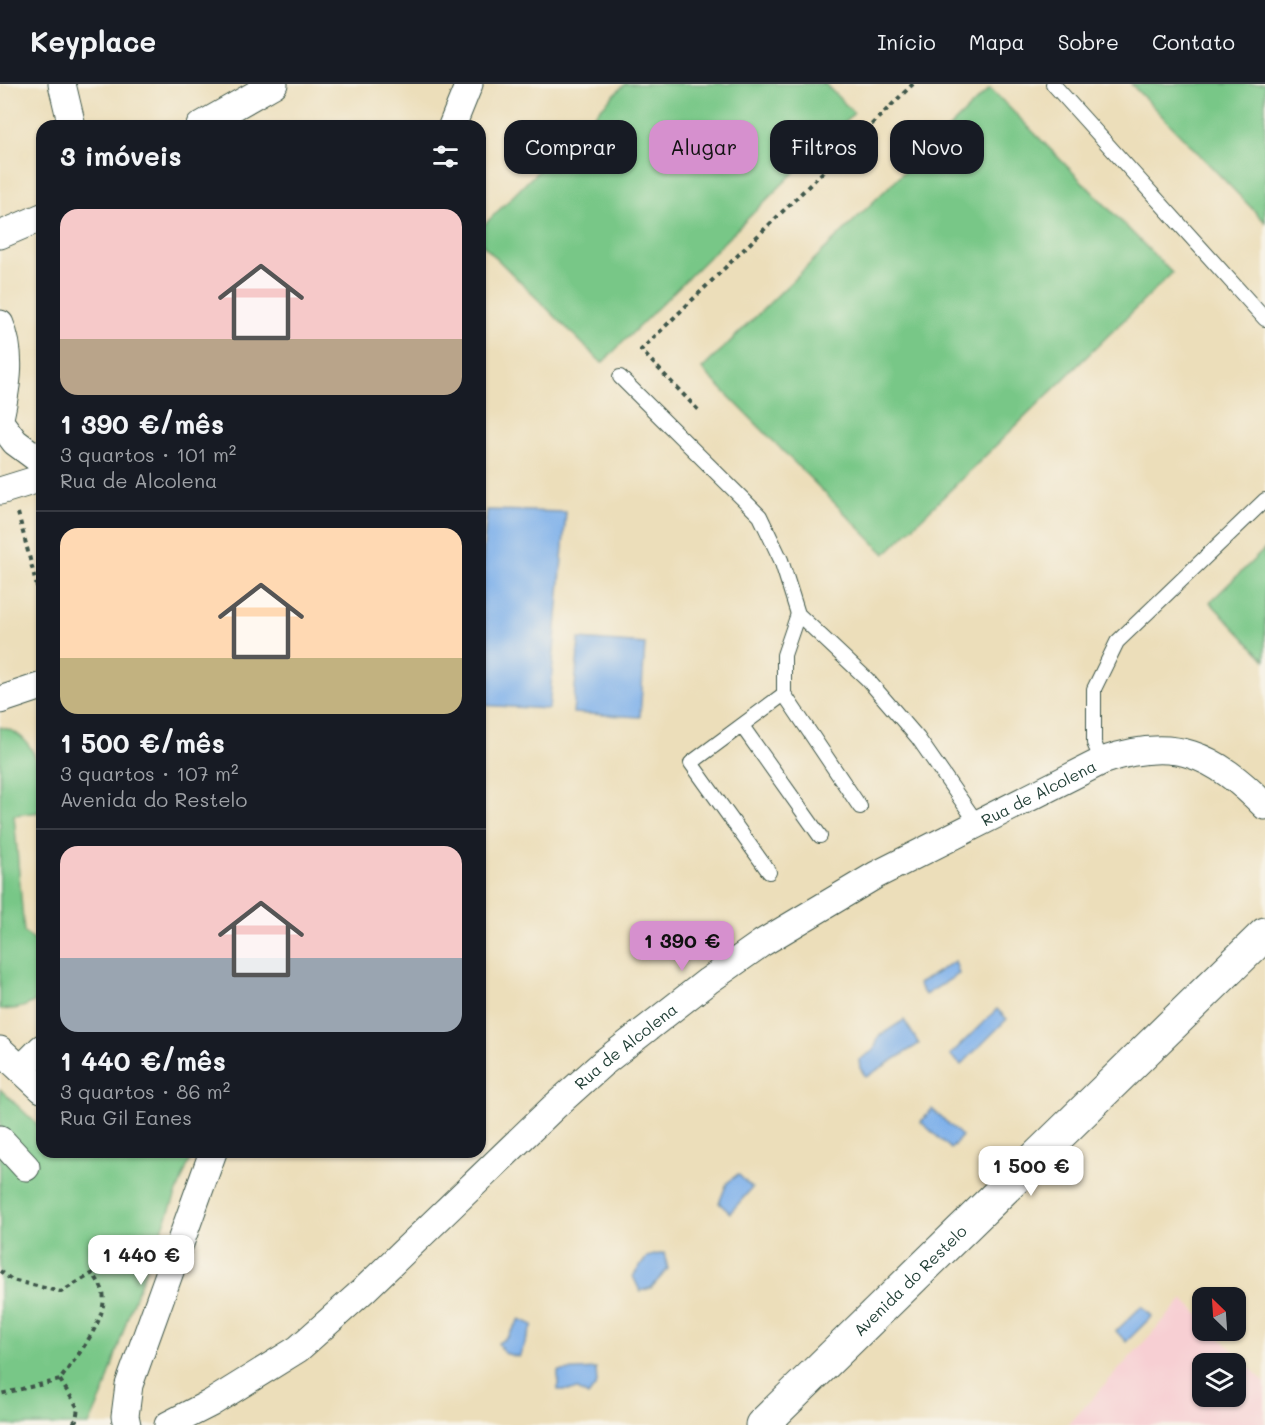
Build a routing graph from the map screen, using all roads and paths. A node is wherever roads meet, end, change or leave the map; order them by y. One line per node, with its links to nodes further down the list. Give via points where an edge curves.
1 (62, 84): 6 (street)
2 (274, 84): 7 (street)
3 (913, 84): 14 (path, via 640,350)
4 (1053, 84): 11 (lane)
5 (462, 89): 8 (street)
6 (71, 120)
7 (211, 120)
8 (454, 120)
9 (36, 220): 10 (street)
10 (0, 235)
11 (1265, 319)
12 (0, 324): 15 (street, via 9,378)
13 (620, 377): 21 (lane, via 760,516 781,560)
14 (698, 410)
15 (0, 420): 16 (street, via 15,442)
16 (36, 458)
17 (36, 480): 18 (street)
18 (6, 490): 20 (path)
19 (1265, 501): 26 (lane, via 1117,642 1094,689 1094,743)
20 (36, 587)
21 (798, 614): 23 (lane, via 784,655); 29 (lane, via 867,679 918,738)
22 (36, 688): 24 (street)
23 (784, 694): 25 (lane); 28 (lane)
24 (0, 700)
25 (742, 726): 30 (lane); 31 (lane, via 691,763)
26 (1102, 760): 27 (street, Rua de Alcolena, via 1156,749 1193,755 1227,771); 29 (street, Rua de Alcolena)
27 (1265, 806)
28 (860, 807)
29 (977, 823): 45 (street, Rua de Alcolena, via 819,908 708,981 554,1107 298,1349)
30 (820, 836)
31 (769, 872)
32 (1265, 934): 46 (street, Avenida do Restelo)
33 (0, 1050): 35 (street)
34 (36, 1054): 35 (street)
35 (21, 1069): 36 (street)
36 (36, 1083)
37 (0, 1139): 39 (street)
38 (211, 1158): 44 (street, via 129,1385)
39 (26, 1167)
40 (0, 1271): 41 (path, via 12,1280 61,1292 93,1273 103,1291 97,1327)
41 (60, 1380): 42 (path); 43 (path, via 78,1408)
42 (0, 1394)
43 (71, 1425)
44 (127, 1425)
45 (168, 1425)
46 (762, 1425)

